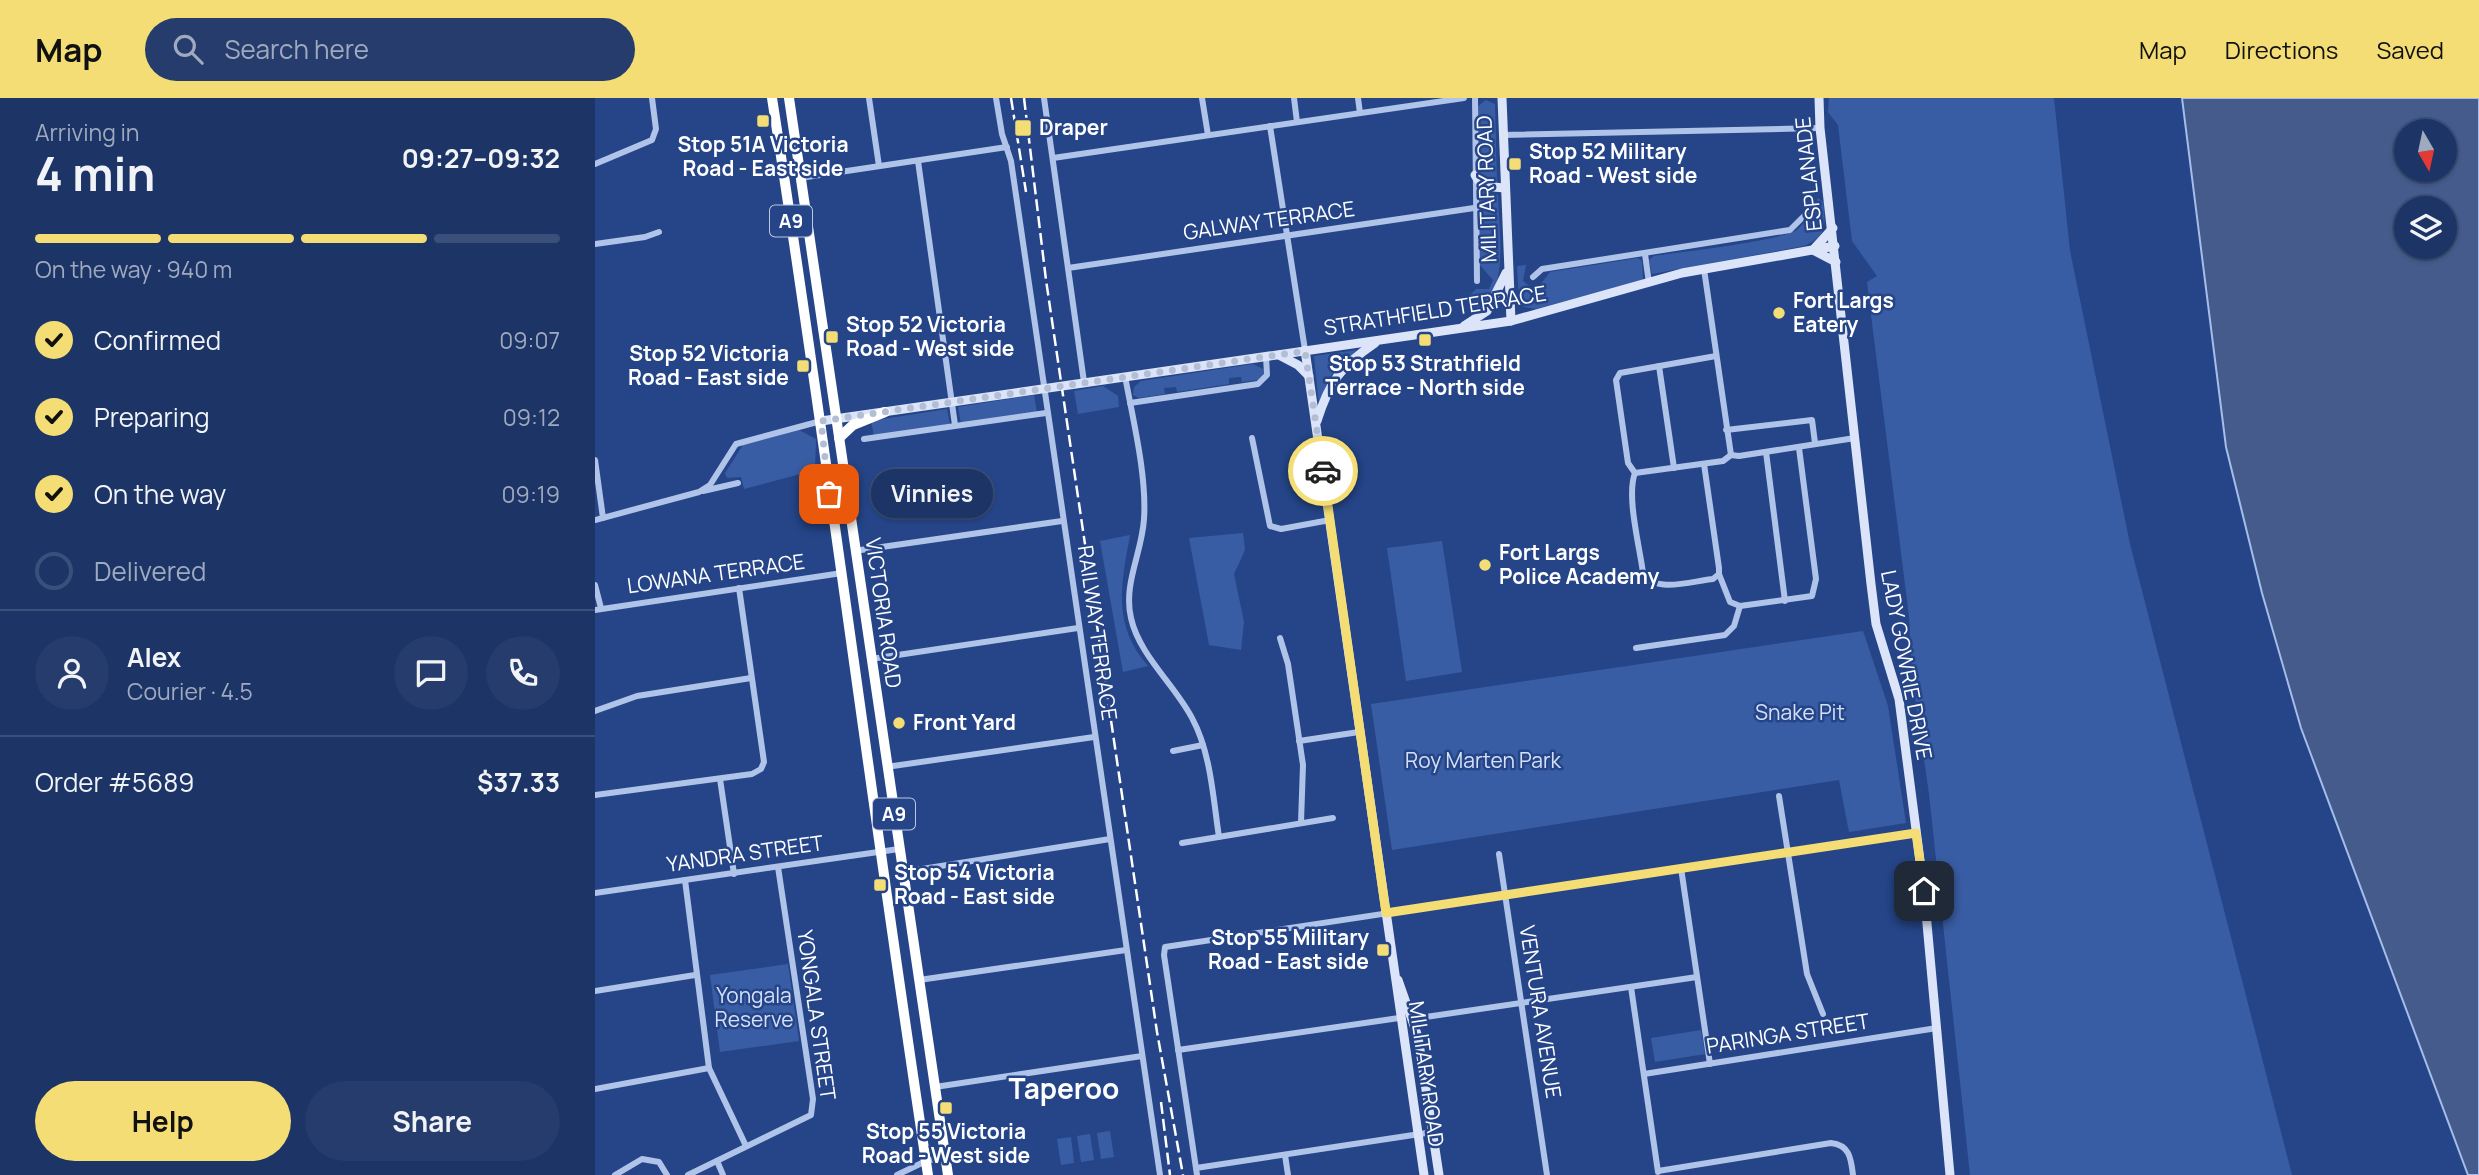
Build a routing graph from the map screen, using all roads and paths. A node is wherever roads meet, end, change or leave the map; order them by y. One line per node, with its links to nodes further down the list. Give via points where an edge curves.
1 (652, 98): 23 (street, via 656,129 652,140)
2 (772, 98): 37 (highway, VICTORIA ROAD / A9)
3 (789, 98): 26 (highway, VICTORIA ROAD / A9)
4 (869, 98): 24 (street)
5 (996, 98): 20 (street, RAILWAY TERRACE)
6 (1044, 98): 21 (street)
7 (1202, 98): 18 (street)
8 (1294, 98): 15 (street)
9 (1358, 98): 14 (street)
10 (1464, 98): 14 (street)
11 (1475, 98): 25 (street, MILITARY ROAD)
12 (1501, 98): 19 (main road, MILITARY ROAD)
13 (1819, 98): 17 (main road, ESPLANADE)
14 (1360, 113): 15 (street)
15 (1297, 122): 16 (street)
16 (1270, 126): 18 (street); 32 (street)
17 (1820, 128): 19 (street); 30 (main road, ESPLANADE)
18 (1208, 135): 21 (street)
19 (1503, 135): 27 (main road, MILITARY ROAD)
20 (1007, 147): 22 (street); 57 (street, RAILWAY TERRACE)
21 (1053, 158): 40 (street)
22 (918, 161): 24 (street); 58 (street)
23 (595, 164)
24 (879, 166): 26 (street)
25 (1475, 175): 27 (main road, via 1482,186); 29 (street, MILITARY ROAD)
26 (800, 178): 33 (highway, VICTORIA ROAD / A9)
27 (1505, 188): 42 (main road, MILITARY ROAD)
28 (1812, 203): 38 (street, STRATHFIELD TERRACE, via 1790,230)
29 (1474, 208): 32 (street, GALWAY TERRACE); 44 (street, MILITARY ROAD)
30 (1833, 228): 35 (main road, ESPLANADE); 36 (main road)
31 (659, 232): 34 (street)
32 (1286, 237): 40 (street, GALWAY TERRACE); 49 (street)
33 (810, 243): 37 (highway); 62 (highway, VICTORIA ROAD / A9)
34 (595, 244)
35 (1835, 246): 36 (main road, STRATHFIELD TERRACE); 39 (main road, LADY GOWRIE DRIVE)
36 (1813, 250): 39 (main road); 41 (main road, STRATHFIELD TERRACE)
37 (796, 253): 63 (highway, VICTORIA ROAD / A9)
38 (1645, 254): 43 (street, STRATHFIELD TERRACE, via 1542,269); 45 (street)
39 (1836, 262): 69 (main road, LADY GOWRIE DRIVE)
40 (1069, 268): 56 (street)
41 (1704, 269): 45 (main road, STRATHFIELD TERRACE); 52 (street)
42 (1507, 270): 46 (main road, MILITARY ROAD); 47 (main road, via 1487,311)
43 (1533, 277)
44 (1477, 281)
45 (1649, 283): 46 (main road, STRATHFIELD TERRACE)
46 (1511, 321): 47 (main road, STRATHFIELD TERRACE)
47 (1459, 328): 48 (main road, STRATHFIELD TERRACE)
48 (1379, 340): 49 (main road, STRATHFIELD TERRACE); 64 (main road, via 1339,371)
49 (1305, 351): 50 (main road, STRATHFIELD TERRACE); 55 (main road, MILITARY ROAD)
50 (1277, 354): 51 (main road, STRATHFIELD TERRACE); 55 (main road)
51 (1266, 356): 54 (main road, STRATHFIELD TERRACE); 59 (street, via 1267,375 1258,384)
52 (1716, 356): 53 (street); 66 (street)
53 (1659, 366): 77 (street); 78 (street, via 1626,371 1616,380 1628,463)
54 (1125, 376): 56 (main road, STRATHFIELD TERRACE); 59 (street)
55 (1308, 376): 64 (main road, MILITARY ROAD)
56 (1084, 383): 57 (main road, STRATHFIELD TERRACE)
57 (1043, 388): 58 (main road, STRATHFIELD TERRACE); 61 (street, RAILWAY TERRACE)
58 (952, 402): 60 (main road, STRATHFIELD TERRACE); 65 (street)
59 (1130, 403): 104 (street, via 1144,518 1129,590 1131,619 1137,637 1192,718)
60 (885, 412): 62 (main road, STRATHFIELD TERRACE); 67 (highway, via 853,425)
61 (1046, 413): 65 (street); 84 (street, RAILWAY TERRACE)
62 (835, 417): 63 (main road, STRATHFIELD TERRACE); 67 (highway, VICTORIA ROAD / A9)
63 (821, 421): 80 (street, STRATHFIELD TERRACE, via 736,444 710,485); 86 (highway, VICTORIA ROAD / A9)
64 (1316, 424): 83 (main road, MILITARY ROAD)
65 (955, 425): 70 (street)
66 (1726, 430): 71 (street, via 1811,420); 74 (street)
67 (839, 438): 85 (highway, VICTORIA ROAD / A9)
68 (1252, 438): 83 (street, via 1270,526)
69 (1855, 438): 71 (street); 112 (main road, LADY GOWRIE DRIVE, via 1876,624 1899,699)
70 (865, 439)
71 (1815, 443): 72 (street)
72 (1799, 448): 73 (street); 90 (street, via 1815,590 1812,596)
73 (1766, 452): 74 (street); 90 (street)
74 (1731, 454): 76 (street, via 1723,461)
75 (595, 460): 81 (street)
76 (1704, 464): 77 (street); 87 (street)
77 (1674, 468): 78 (street)
78 (1635, 473): 87 (street, via 1631,482 1648,582 1679,583 1713,579)
79 (739, 483): 80 (street)
80 (699, 492): 81 (street)
81 (603, 518): 82 (street)
82 (595, 520)
83 (1330, 520): 101 (main road, MILITARY ROAD)
84 (1062, 521): 85 (street); 95 (street, RAILWAY TERRACE)
85 (854, 551): 91 (highway, VICTORIA ROAD / A9)
86 (842, 573): 89 (street, LOWANA TERRACE); 94 (highway, VICTORIA ROAD / A9)
87 (1719, 574): 92 (street, via 1730,602)
88 (595, 585): 93 (street)
89 (739, 589): 93 (street, LOWANA TERRACE); 99 (street)
90 (1785, 601): 92 (street)
91 (862, 603): 94 (highway, via 855,626); 98 (highway, VICTORIA ROAD / A9)
92 (1739, 606): 97 (street, via 1734,626 1725,635)
93 (598, 609)
94 (849, 627): 117 (highway, VICTORIA ROAD / A9)
95 (1078, 628): 98 (street); 102 (street, RAILWAY TERRACE)
96 (1280, 638): 103 (street)
97 (1636, 648)
98 (871, 659): 106 (highway, VICTORIA ROAD / A9)
99 (751, 678): 100 (street, via 638,695); 107 (street, via 764,762 753,774)
100 (595, 711)
101 (1359, 732): 103 (street); 127 (main road, MILITARY ROAD)
102 (1094, 737): 106 (street); 114 (street, RAILWAY TERRACE)
103 (1299, 741): 111 (street)
104 (1203, 745): 105 (street); 113 (street)
105 (1173, 751)
106 (886, 767): 116 (highway, VICTORIA ROAD / A9)
107 (720, 779): 108 (street); 123 (street)
108 (595, 795)
109 (1779, 796): 118 (street)
110 (1333, 818): 111 (street)
111 (1301, 822): 113 (street)
112 (1916, 833): 118 (street); 139 (main road, LADY GOWRIE DRIVE)
113 (1219, 836): 115 (street)
114 (1110, 839): 122 (street); 128 (street, RAILWAY TERRACE)
115 (1182, 843)
116 (899, 849): 117 (street, YANDRA STREET); 122 (highway, VICTORIA ROAD / A9)
117 (881, 852): 120 (street, YANDRA STREET); 153 (highway, VICTORIA ROAD / A9)
118 (1787, 852): 121 (street); 136 (street, via 1807,974)
119 (1499, 854): 126 (street, VENTURA AVENUE)
120 (778, 867): 123 (street, YANDRA STREET); 149 (street, YONGALA STREET, via 813,1099 811,1115)
121 (1681, 869): 126 (street); 130 (street)
122 (903, 872): 132 (highway, VICTORIA ROAD / A9)
123 (734, 874): 124 (street, YANDRA STREET)
124 (685, 880): 125 (street, YANDRA STREET); 129 (street)
125 (595, 893)
126 (1505, 895): 127 (street); 135 (street, VENTURA AVENUE)
127 (1386, 913): 131 (main road, MILITARY ROAD); 140 (street, via 1165,947)
128 (1126, 950): 132 (street); 141 (street, RAILWAY TERRACE)
129 (695, 975): 134 (street); 143 (street)
130 (1697, 977): 133 (street); 142 (street)
131 (1397, 978): 137 (main road, MILITARY ROAD); 138 (main road, MILITARY ROAD)
132 (919, 980): 145 (highway, VICTORIA ROAD / A9)
133 (1630, 987): 135 (street); 144 (street)
134 (595, 991)
135 (1521, 1003): 138 (street); 167 (street, VENTURA AVENUE)
136 (1822, 1014)
137 (1399, 1018): 140 (street); 148 (main road, MILITARY ROAD)
138 (1412, 1019): 147 (main road, MILITARY ROAD)
139 (1937, 1028): 142 (street, PARINGA STREET); 169 (main road, LADY GOWRIE DRIVE)
140 (1178, 1051): 154 (street)
141 (1142, 1056): 145 (street); 163 (street, RAILWAY TERRACE)
142 (1710, 1064): 144 (street, PARINGA STREET)
143 (709, 1068): 146 (street); 149 (street)
144 (1644, 1074): 155 (street)
145 (935, 1087): 151 (highway, VICTORIA ROAD / A9)
146 (595, 1089)
147 (1433, 1132): 148 (street); 166 (main road, MILITARY ROAD)
148 (1417, 1135): 150 (street); 165 (main road, MILITARY ROAD)
149 (746, 1146): 152 (street, YONGALA STREET)
150 (1285, 1155): 154 (street); 164 (street)
151 (945, 1157): 153 (street); 162 (highway, VICTORIA ROAD / A9)
152 (717, 1161): 158 (street, YONGALA STREET); 159 (street)
153 (926, 1161): 160 (street); 161 (highway, VICTORIA ROAD / A9)
154 (1196, 1171)
155 (1658, 1173): 168 (street, via 1831,1143 1849,1154)
156 (615, 1175): 157 (street, via 642,1159 659,1162)
157 (667, 1175)
158 (688, 1175)
159 (723, 1175)
160 (897, 1175)
161 (928, 1175)
162 (948, 1175)
163 (1160, 1175)
164 (1288, 1175)
165 (1424, 1175)
166 (1439, 1175)
167 (1547, 1175)
168 (1853, 1175)
169 (1950, 1175)

